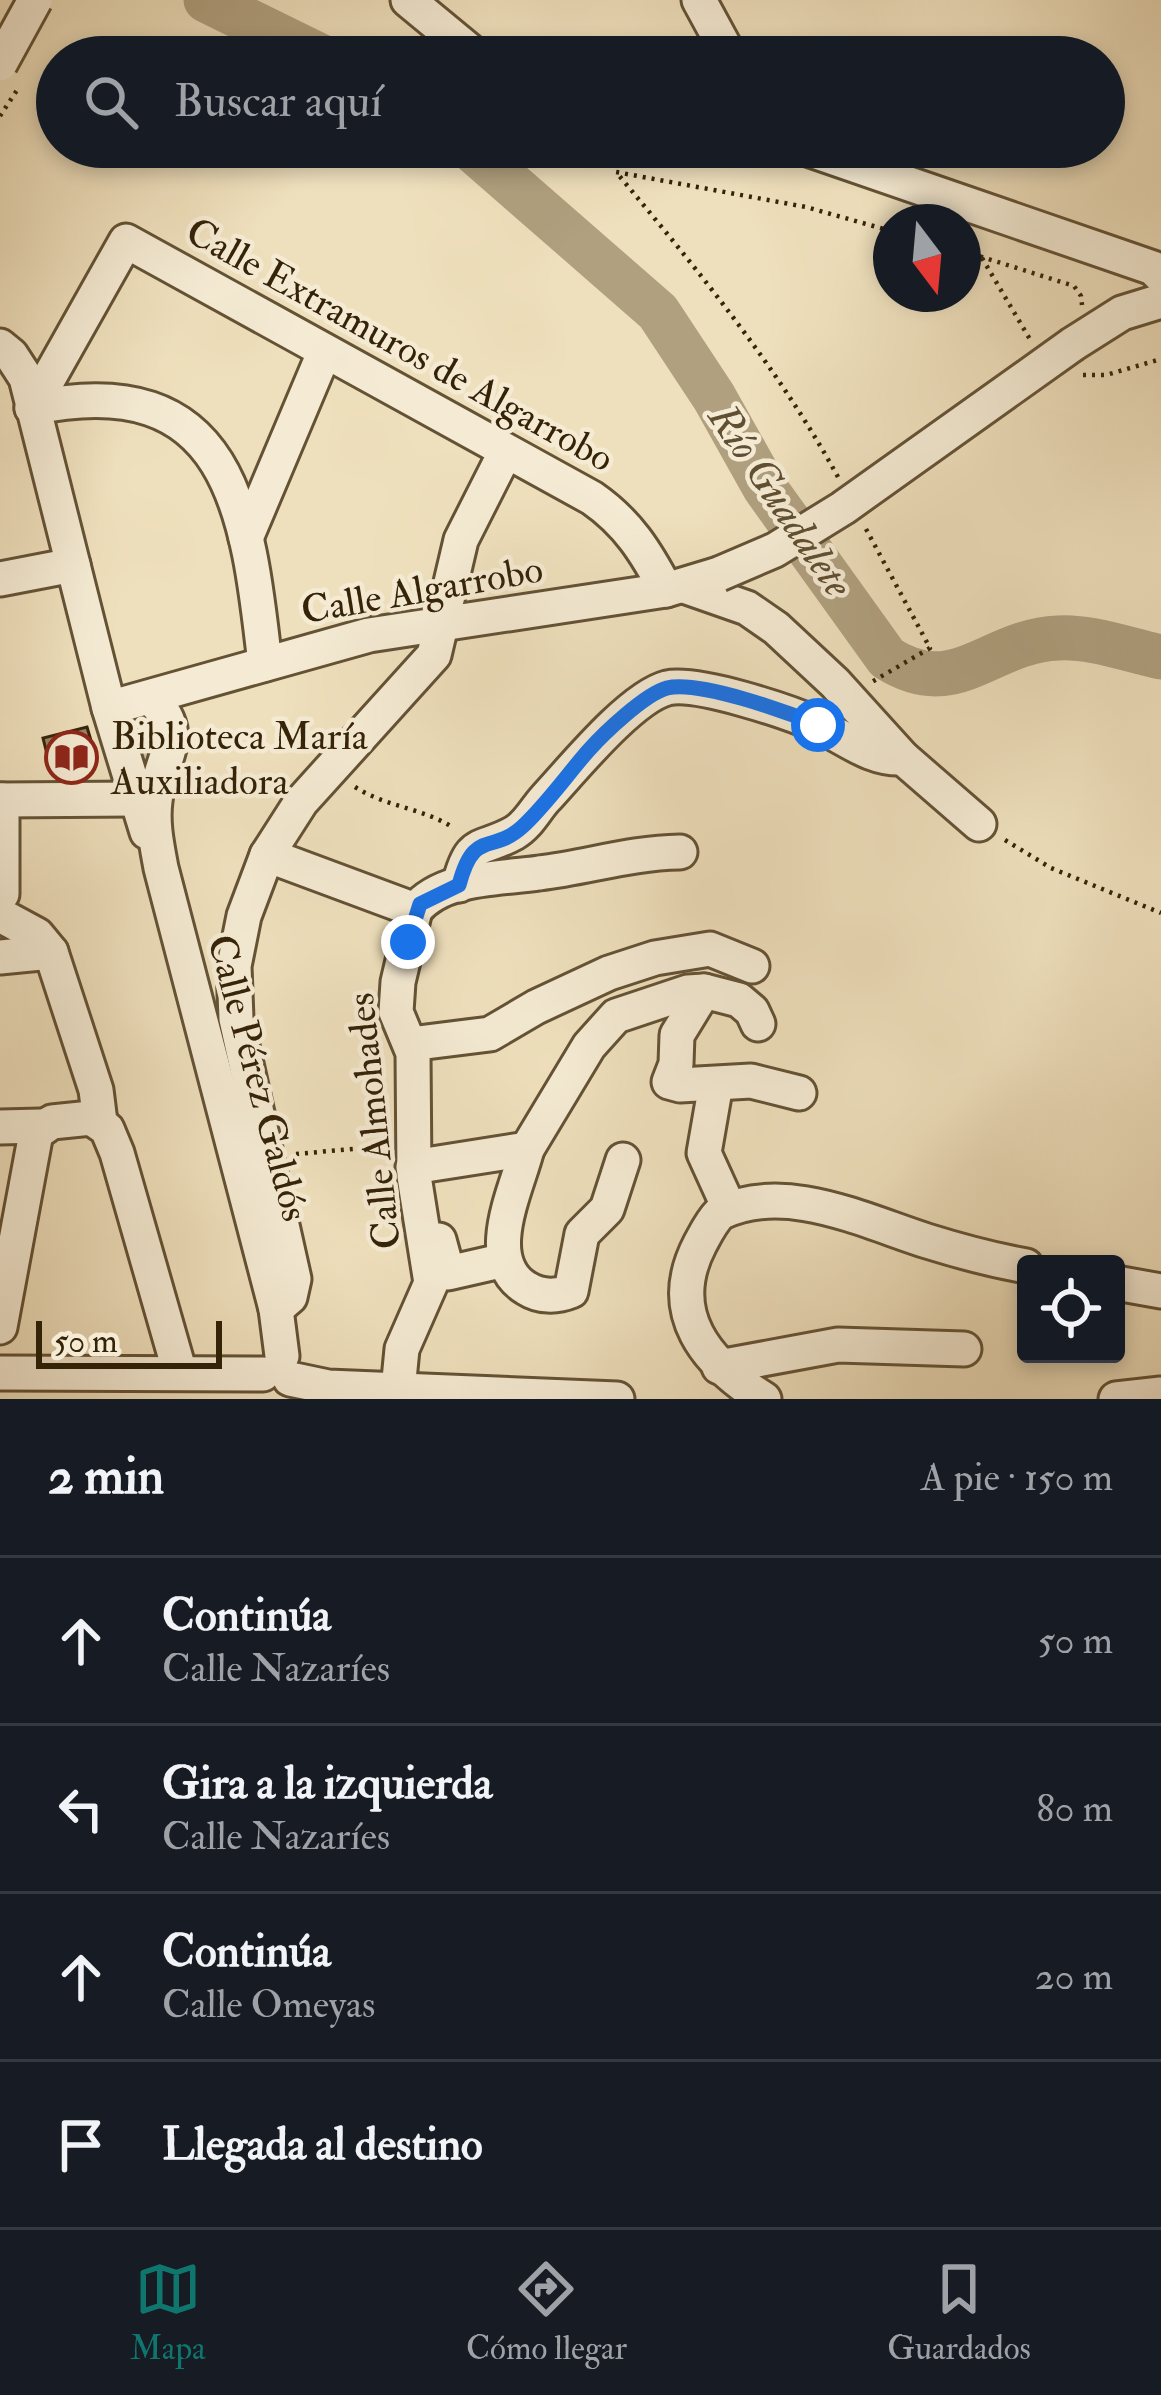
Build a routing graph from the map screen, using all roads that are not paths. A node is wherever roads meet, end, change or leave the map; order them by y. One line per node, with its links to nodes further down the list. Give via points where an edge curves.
1 (35, 0): 6 (street, bridge)
2 (408, 0): 4 (street)
3 (699, 0): 5 (street)
4 (452, 36)
5 (719, 36)
6 (0, 64)
7 (863, 168): 8 (street)
8 (1161, 276)
9 (1161, 301): 17 (street, Calle Algarrobo, bridge, via 1122,313 1072,344 775,550)
10 (0, 346): 12 (street, Calle Pérez Galdós, via 20,366)
11 (323, 353): 12 (street, Calle Extramuros de Algarrobo, via 126,241); 13 (street, Calle Extramuros de Algarrobo); 14 (street)
12 (32, 408): 14 (street, via 104,399 172,417 212,451); 15 (street, Calle Pérez Galdós)
13 (505, 453): 17 (street, Calle Extramuros de Algarrobo, via 621,520); 18 (street, Calle Pérez Galdós, via 461,540)
14 (247, 538): 19 (street)
15 (73, 565): 16 (street); 22 (street, Calle Pérez Galdós)
16 (0, 579)
17 (675, 588): 18 (street, Calle Algarrobo); 24 (street, Calle Algarrobo, via 746,608 776,628)
18 (442, 623): 19 (street, Calle Algarrobo); 29 (street, Calle Pérez Galdós, via 427,665 302,802)
19 (265, 664): 20 (street, Calle Algarrobo)
20 (215, 678): 21 (street, Calle Algarrobo); 23 (street, Calle Pérez Galdós, via 190,700)
21 (150, 697): 22 (street, Calle Algarrobo); 23 (street, via 164,710)
22 (110, 709): 25 (street, Calle Pérez Galdós)
23 (168, 751): 25 (street); 30 (street, Calle Pérez Galdós, via 154,804)
24 (903, 758): 27 (street, Calle Algarrobo); 31 (street, via 877,756 788,713 670,688 602,736 518,830 479,845)
25 (131, 786): 26 (street); 30 (street, Calle Pérez Galdós)
26 (1, 800): 32 (street)
27 (979, 824)
28 (680, 852): 31 (street)
29 (267, 855): 33 (street); 55 (street, Calle Pérez Galdós, via 233,966 236,1019 294,1279)
30 (161, 868): 55 (street, Calle Pérez Galdós)
31 (459, 885): 33 (street)
32 (2, 894)
33 (415, 910): 42 (street, Calle Almohades, via 396,999)
34 (0, 915): 35 (street, via 37,934)
35 (51, 952): 37 (street); 45 (street)
36 (662, 956): 38 (street, via 710,949); 40 (street); 42 (street, via 609,973 490,1034)
37 (0, 957)
38 (752, 966)
39 (704, 991): 40 (street); 41 (street, via 739,1000); 43 (street, via 676,1036 668,1078)
40 (625, 1013): 48 (street, via 589,1046)
41 (758, 1024)
42 (410, 1044): 49 (street, Calle Almohades)
43 (716, 1084): 44 (street, via 751,1081); 51 (street, via 704,1153)
44 (799, 1093)
45 (100, 1122): 46 (street, via 80,1117); 60 (street, via 117,1154)
46 (41, 1126): 47 (street); 56 (street)
47 (0, 1127)
48 (527, 1149): 49 (street); 54 (street, via 504,1225)
49 (414, 1155): 52 (street, Calle Almohades)
50 (622, 1160): 54 (street, via 607,1209 582,1234 571,1291 539,1295)
51 (728, 1208): 53 (street, via 806,1203); 58 (street, via 697,1250 685,1292 688,1317)
52 (423, 1222): 54 (street, via 434,1220 448,1273); 62 (street, Calle Almohades, via 431,1283 402,1349)
53 (1017, 1264)
54 (510, 1270)
55 (276, 1309): 61 (street, Calle Pérez Galdós)
56 (0, 1327)
57 (964, 1349): 58 (street, via 838,1345)
58 (719, 1367): 65 (street)
59 (0, 1373): 60 (street)
60 (180, 1373): 61 (street)
61 (276, 1379): 62 (street)
62 (398, 1390): 64 (street)
63 (1161, 1394): 66 (street)
64 (617, 1399)
65 (764, 1399)
66 (1116, 1399)

